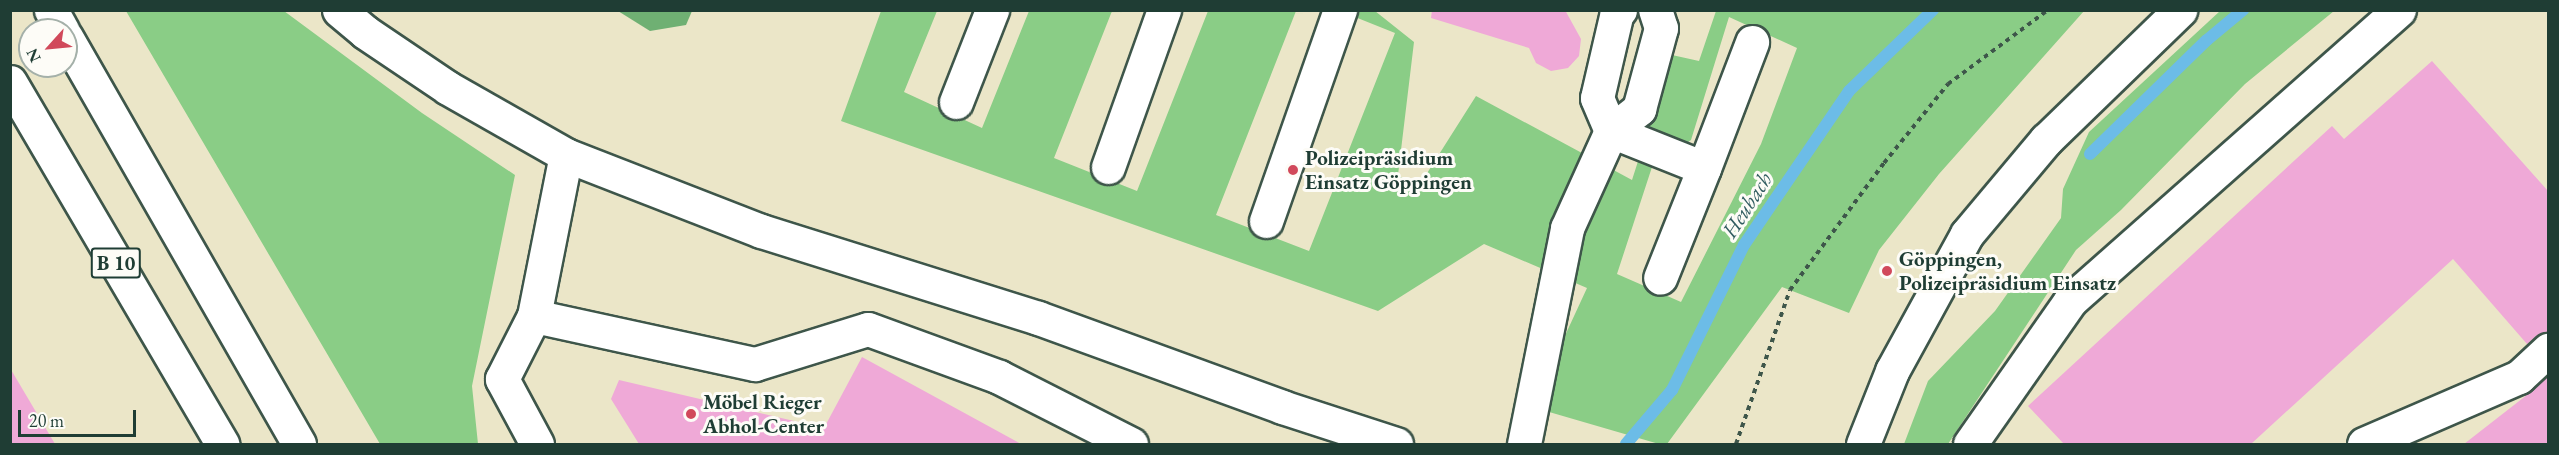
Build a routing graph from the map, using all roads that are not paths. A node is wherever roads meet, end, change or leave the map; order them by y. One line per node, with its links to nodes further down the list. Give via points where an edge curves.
1 (339, 10): 14 (main road, via 448,88)
2 (992, 10): 12 (main road)
3 (1164, 10): 15 (main road)
4 (1340, 10): 17 (main road)
5 (1620, 10): 13 (main road, via 1597,98)
6 (1655, 10): 13 (main road, via 1661,28 1639,109)
7 (2180, 10): 27 (main road, via 2046,140 1967,234 1892,371)
8 (2399, 10): 28 (main road, via 2070,301)
9 (1752, 42): 16 (main road)
10 (78, 58): 22 (main road)
11 (10, 82): 21 (main road, B 10)
12 (956, 102)
13 (1611, 131): 16 (main road); 26 (main road, via 1567,228)
14 (566, 155): 19 (main road); 25 (main road, via 761,231 1038,318)
15 (1108, 167)
16 (1704, 168): 18 (main road)
17 (1266, 221)
18 (1660, 278)
19 (534, 316): 23 (main road, via 502,379); 24 (main road, via 755,364 868,329 999,377)
20 (2548, 350): 29 (main road, via 2519,377)
21 (222, 444)
22 (299, 444)
23 (537, 444)
24 (1131, 444)
25 (1396, 444)
26 (1524, 444)
27 (1863, 444)
28 (1970, 444)
29 (2364, 444)

